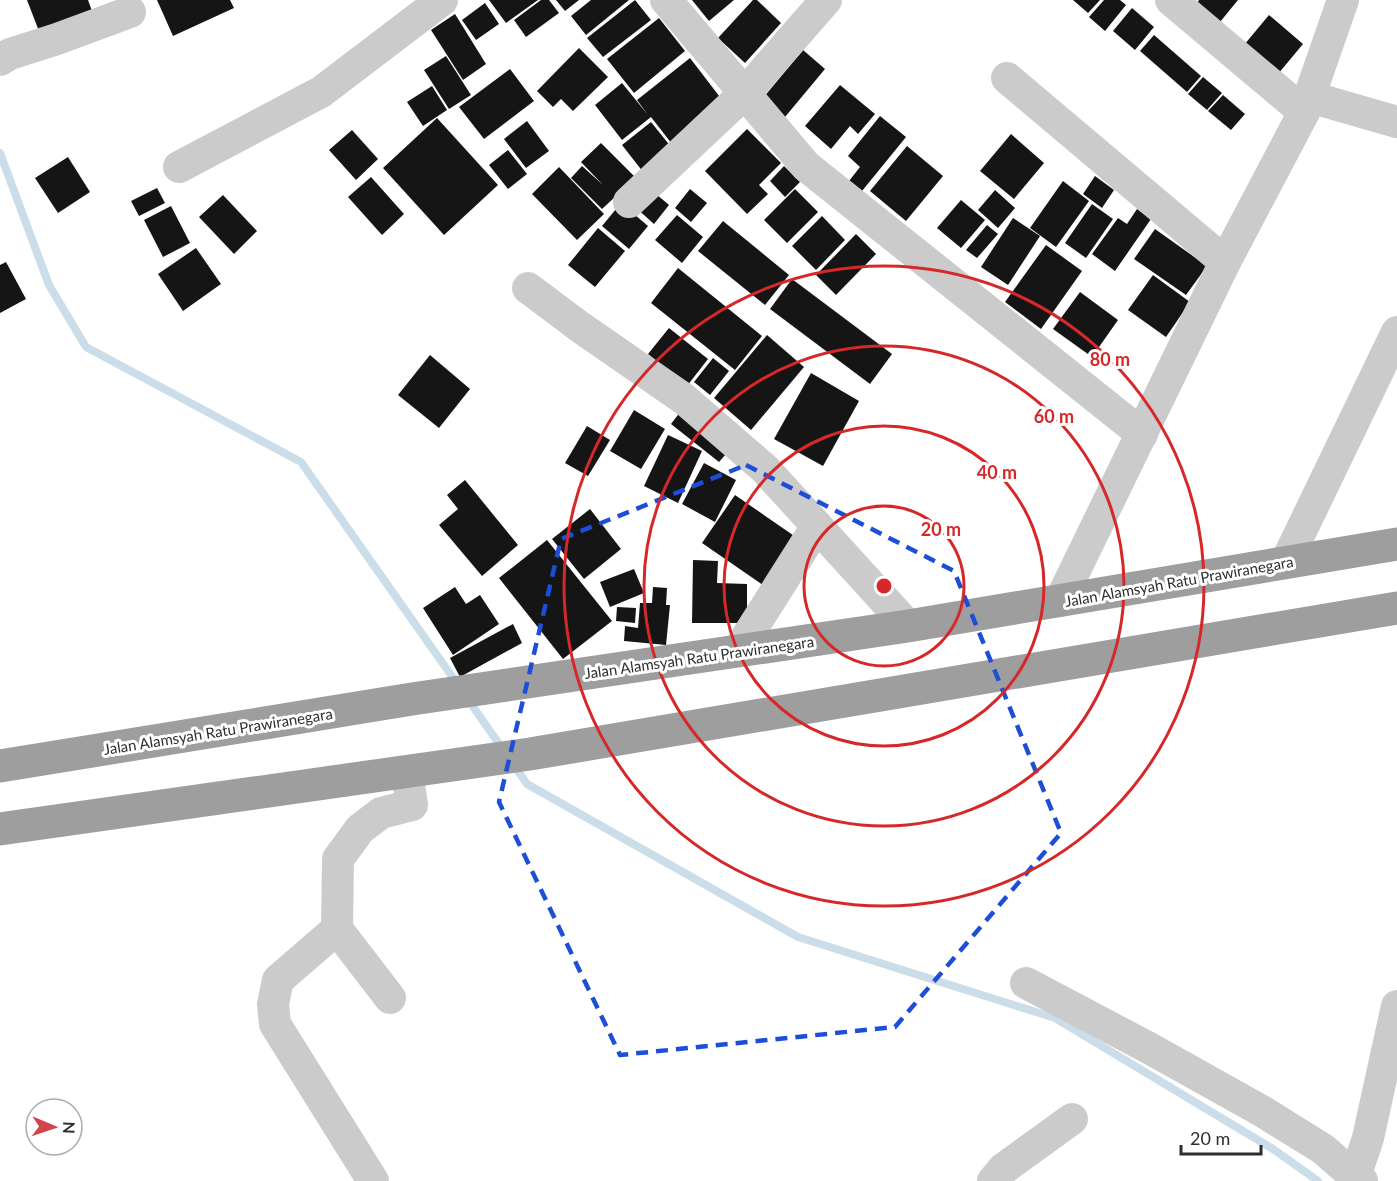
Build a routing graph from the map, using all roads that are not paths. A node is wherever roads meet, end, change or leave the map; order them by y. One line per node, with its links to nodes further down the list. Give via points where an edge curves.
1 (442, 0): 12 (street, via 321,92)
2 (666, 0): 9 (street)
3 (826, 0): 9 (street)
4 (1171, 0): 10 (street)
5 (1343, 0): 10 (street)
6 (130, 12): 7 (street)
7 (0, 60)
8 (1007, 78): 14 (street)
9 (745, 93): 13 (street); 17 (street, via 806,166)
10 (1307, 105): 11 (street); 14 (street)
11 (1397, 122)
12 (179, 167)
13 (629, 202)
14 (1225, 262): 17 (street)
15 (528, 288): 18 (street, via 684,399 765,469)
16 (1397, 332): 20 (street)
17 (1142, 434): 21 (street)
18 (817, 526): 23 (street); 24 (street)
19 (1397, 544): 20 (highway, Jalan Alamsyah Ratu Prawiranegara)
20 (1286, 562): 21 (highway, Jalan Alamsyah Ratu Prawiranegara)
21 (1060, 601): 23 (highway, Jalan Alamsyah Ratu Prawiranegara)
22 (1397, 608): 26 (highway)
23 (908, 626): 24 (highway, Jalan Alamsyah Ratu Prawiranegara)
24 (738, 651): 25 (highway, Jalan Alamsyah Ratu Prawiranegara)
25 (0, 766)
26 (407, 772): 27 (highway); 28 (street, via 412,805 381,813 360,829 338,860)
27 (0, 829)
28 (338, 929): 30 (street); 34 (street, via 278,980 273,1004 275,1024)
29 (1026, 982): 33 (street, via 1260,1110 1323,1149)
30 (390, 998)
31 (1397, 1006): 33 (street)
32 (1072, 1119): 35 (street)
33 (1359, 1179)
34 (373, 1181)
35 (993, 1181)

